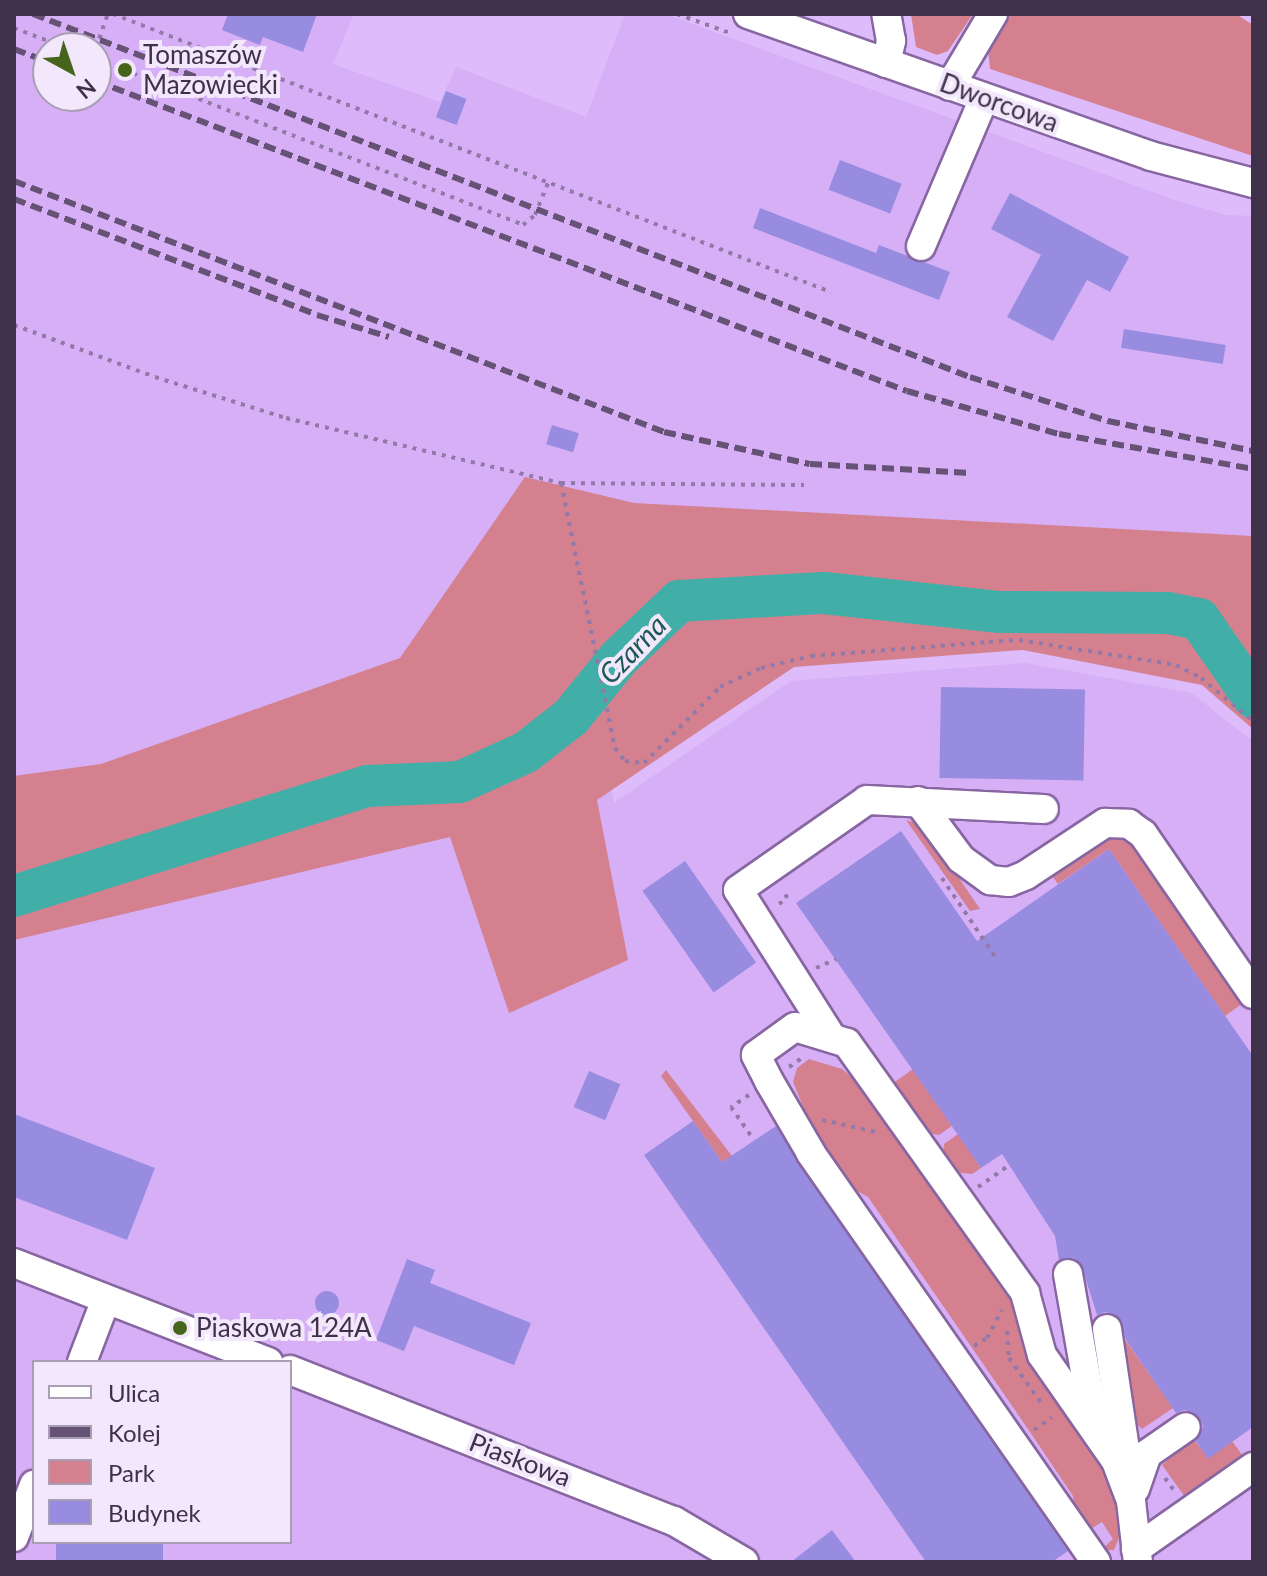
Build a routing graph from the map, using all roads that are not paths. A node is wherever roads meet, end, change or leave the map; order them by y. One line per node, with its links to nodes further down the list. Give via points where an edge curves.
1 (748, 14): 4 (street, Dworcowa)
2 (886, 14): 4 (street, via 891,41)
3 (993, 14): 5 (street)
4 (886, 63): 5 (street, Dworcowa)
5 (950, 86): 6 (street, Dworcowa)
6 (984, 98): 7 (street, Dworcowa, via 1213,177); 8 (street)
7 (1253, 183)
8 (921, 246)
9 (918, 801): 10 (street); 11 (street, via 961,859 990,880 1009,882 1026,875 1105,823 1129,824 1143,834); 12 (street, via 867,800 738,890)
10 (1044, 809)
11 (1253, 994)
12 (832, 1038): 22 (street, via 847,1043 1025,1293 1042,1355); 30 (street, via 795,1027 756,1055 788,1114)
13 (14, 1263): 15 (street)
14 (1068, 1274): 22 (street)
15 (106, 1299): 18 (street); 19 (street)
16 (1087, 1301): 23 (street)
17 (1107, 1329): 26 (street, via 1129,1451)
18 (83, 1360)
19 (263, 1360)
20 (292, 1371): 29 (street, Piaskowa, via 674,1521)
21 (1186, 1427): 26 (street, via 1147,1454)
22 (1095, 1430): 23 (street)
23 (1113, 1457): 26 (street)
24 (1253, 1467): 28 (street)
25 (32, 1490): 27 (street)
26 (1131, 1501): 28 (street)
27 (14, 1537)
28 (1137, 1555)
29 (744, 1562)
30 (1096, 1562)

